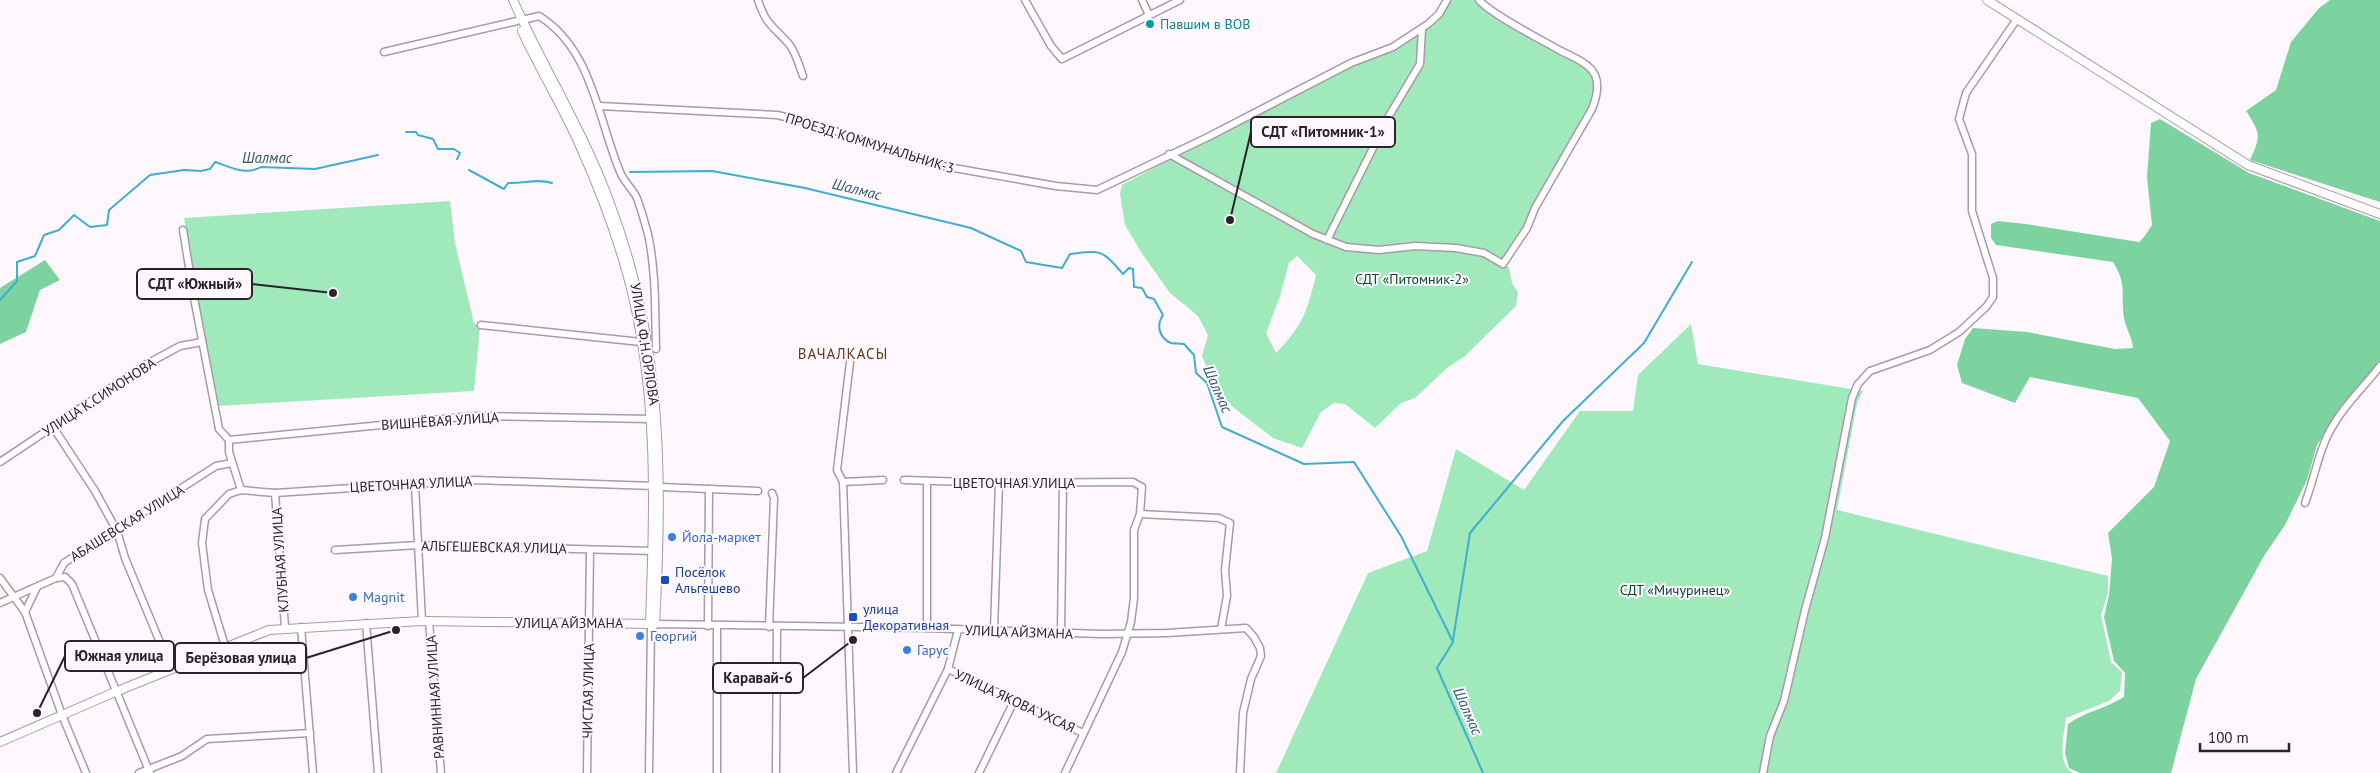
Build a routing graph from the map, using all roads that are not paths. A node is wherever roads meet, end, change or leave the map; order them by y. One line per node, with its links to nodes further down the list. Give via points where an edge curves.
1 (508, 0): 12 (street, УЛИЦА Ф.Н.ОРЛОВА)
2 (513, 0): 12 (street, УЛИЦА Ф.Н.ОРЛОВА)
3 (758, 0): 15 (street, via 765,21 789,44)
4 (1025, 0): 10 (street, via 1062,59)
5 (1142, 0): 10 (street)
6 (1180, 0): 10 (street)
7 (1447, 0): 13 (street, ПРОЕЗД КОММУНАЛЬНИК-3, via 1439,14)
8 (1479, 0): 20 (street, via 1511,22 1577,58 1594,74 1597,82 1592,109 1513,249 1503,264 1476,250 1468,252 1456,248 1415,246 1359,249)
9 (1986, 0): 11 (street)
10 (1149, 15)
11 (2017, 19): 18 (street, via 2248,165); 97 (street, via 1966,93 1959,119 1972,154 1972,211 1993,278 1993,297 1959,332 1930,350 1870,371 1858,384 1852,398 1825,538 1780,713 1770,736)
12 (520, 21): 14 (street); 16 (street, via 539,16 560,32 582,67); 23 (street, УЛИЦА Ф.Н.ОРЛОВА, via 580,146 603,204)
13 (1422, 29): 17 (street, ПРОЕЗД КОММУНАЛЬНИК-3); 20 (street, via 1420,64 1389,116)
14 (384, 52)
15 (803, 76)
16 (599, 106): 17 (street, ПРОЕЗД КОММУНАЛЬНИК-3, via 777,115 811,123 937,165 1089,190 1105,187); 23 (street, via 621,173 636,196 649,237 654,282)
17 (1168, 154): 20 (street)
18 (2380, 214)
19 (184, 230): 22 (street)
20 (1327, 240)
21 (481, 326): 23 (street)
22 (202, 342): 27 (street, УЛИЦА К.СИМОНОВА, via 169,351); 28 (street, via 219,429)
23 (647, 346): 26 (street, УЛИЦА Ф.Н.ОРЛОВА); 38 (street, УЛИЦА Ф.Н.ОРЛОВА, via 657,418)
24 (850, 362): 33 (street, via 837,463)
25 (2380, 366): 44 (street, via 2333,424)
26 (651, 419): 28 (street, ВИШНЁВАЯ УЛИЦА, via 473,416); 38 (street, УЛИЦА Ф.Н.ОРЛОВА)
27 (53, 427): 29 (street, УЛИЦА К.СИМОНОВА); 46 (street, via 95,491)
28 (229, 440): 30 (street)
29 (0, 462)
30 (232, 463): 40 (street); 46 (street, АБАШЕВСКАЯ УЛИЦА, via 216,466)
31 (883, 480): 33 (street)
32 (904, 480): 34 (street, ЦВЕТОЧНАЯ УЛИЦА)
33 (843, 482): 68 (street)
34 (927, 482): 35 (street, ЦВЕТОЧНАЯ УЛИЦА); 66 (street)
35 (999, 483): 36 (street, ЦВЕТОЧНАЯ УЛИЦА); 70 (street)
36 (1063, 483): 45 (street, ЦВЕТОЧНАЯ УЛИЦА, via 1138,484 1142,487); 71 (street)
37 (416, 484): 38 (street, ЦВЕТОЧНАЯ УЛИЦА, via 475,480); 42 (street, ЦВЕТОЧНАЯ УЛИЦА); 47 (street, РАВНИННАЯ УЛИЦА)
38 (657, 487): 39 (street, ЦВЕТОЧНАЯ УЛИЦА); 50 (street, УЛИЦА Ф.Н.ОРЛОВА); 61 (street, УЛИЦА Ф.Н.ОРЛОВА)
39 (710, 489): 41 (street, ЦВЕТОЧНАЯ УЛИЦА); 62 (street)
40 (242, 490): 42 (street, ЦВЕТОЧНАЯ УЛИЦА); 73 (street, via 229,494 213,508 203,529 208,590)
41 (758, 491)
42 (275, 493): 64 (street, КЛУБНАЯ УЛИЦА)
43 (772, 493): 65 (street)
44 (2305, 503)
45 (1140, 514): 67 (street, via 1219,518 1230,523 1225,570 1227,596); 72 (street, via 1134,530 1132,614)
46 (116, 531): 52 (street, АБАШЕВСКАЯ УЛИЦА, via 64,563); 74 (street)
47 (419, 545): 48 (street, АЛЬГЕШЕВСКАЯ УЛИЦА); 49 (street, АЛЬГЕШЕВСКАЯ УЛИЦА); 57 (street, РАВНИННАЯ УЛИЦА)
48 (335, 550)
49 (590, 550): 50 (street, АЛЬГЕШЕВСКАЯ УЛИЦА); 59 (street, ЧИСТАЯ УЛИЦА)
50 (653, 551): 61 (street, УЛИЦА Ф.Н.ОРЛОВА)
51 (0, 578): 54 (street)
52 (56, 578): 53 (street, АБАШЕВСКАЯ УЛИЦА); 76 (street, via 65,577 72,584)
53 (37, 587): 54 (street, АБАШЕВСКАЯ УЛИЦА); 56 (street)
54 (12, 596): 55 (street, АБАШЕВСКАЯ УЛИЦА); 56 (street)
55 (0, 603)
56 (25, 612): 78 (street)
57 (426, 621): 58 (street, УЛИЦА АЙЗМАНА); 59 (street, УЛИЦА АЙЗМАНА); 87 (street, РАВНИННАЯ УЛИЦА)
58 (366, 623): 60 (street, УЛИЦА АЙЗМАНА); 86 (street)
59 (589, 624): 61 (street, УЛИЦА АЙЗМАНА); 88 (street, ЧИСТАЯ УЛИЦА)
60 (301, 626): 64 (street, УЛИЦА АЙЗМАНА); 80 (street)
61 (652, 626): 62 (street, УЛИЦА АЙЗМАНА); 89 (street)
62 (708, 626): 63 (street, УЛИЦА АЙЗМАНА)
63 (717, 626): 65 (street, УЛИЦА АЙЗМАНА); 90 (street)
64 (285, 627): 73 (street, УЛИЦА АЙЗМАНА)
65 (773, 627): 68 (street, УЛИЦА АЙЗМАНА); 91 (street)
66 (927, 628): 68 (street, УЛИЦА АЙЗМАНА); 69 (street, УЛИЦА АЙЗМАНА)
67 (1221, 628): 72 (street, УЛИЦА АЙЗМАНА); 96 (street, УЛИЦА АЙЗМАНА, via 1246,628 1260,648 1261,656 1251,679 1243,713)
68 (848, 629): 92 (street)
69 (958, 630): 70 (street, УЛИЦА АЙЗМАНА); 75 (street)
70 (994, 630): 71 (street, УЛИЦА АЙЗМАНА)
71 (1061, 633): 72 (street, УЛИЦА АЙЗМАНА)
72 (1126, 634): 79 (street, via 1122,652)
73 (225, 646): 74 (street, УЛИЦА АЙЗМАНА)
74 (171, 669): 76 (street, УЛИЦА АЙЗМАНА)
75 (948, 669): 77 (street, УЛИЦА ЯКОВА УХСАЯ); 93 (street)
76 (115, 692): 78 (street, УЛИЦА АЙЗМАНА); 82 (street)
77 (1015, 699): 79 (street, УЛИЦА ЯКОВА УХСАЯ); 94 (street)
78 (62, 714): 81 (street, УЛИЦА АЙЗМАНА); 83 (street)
79 (1083, 733): 95 (street)
80 (310, 734): 82 (street, via 207,739 182,756); 85 (street)
81 (0, 742)
82 (149, 771): 84 (street)
83 (86, 773)
84 (139, 773)
85 (313, 773)
86 (378, 773)
87 (440, 773)
88 (587, 773)
89 (648, 773)
90 (717, 773)
91 (776, 773)
92 (853, 773)
93 (896, 773)
94 (979, 773)
95 (1065, 773)
96 (1240, 773)
97 (1763, 773)

